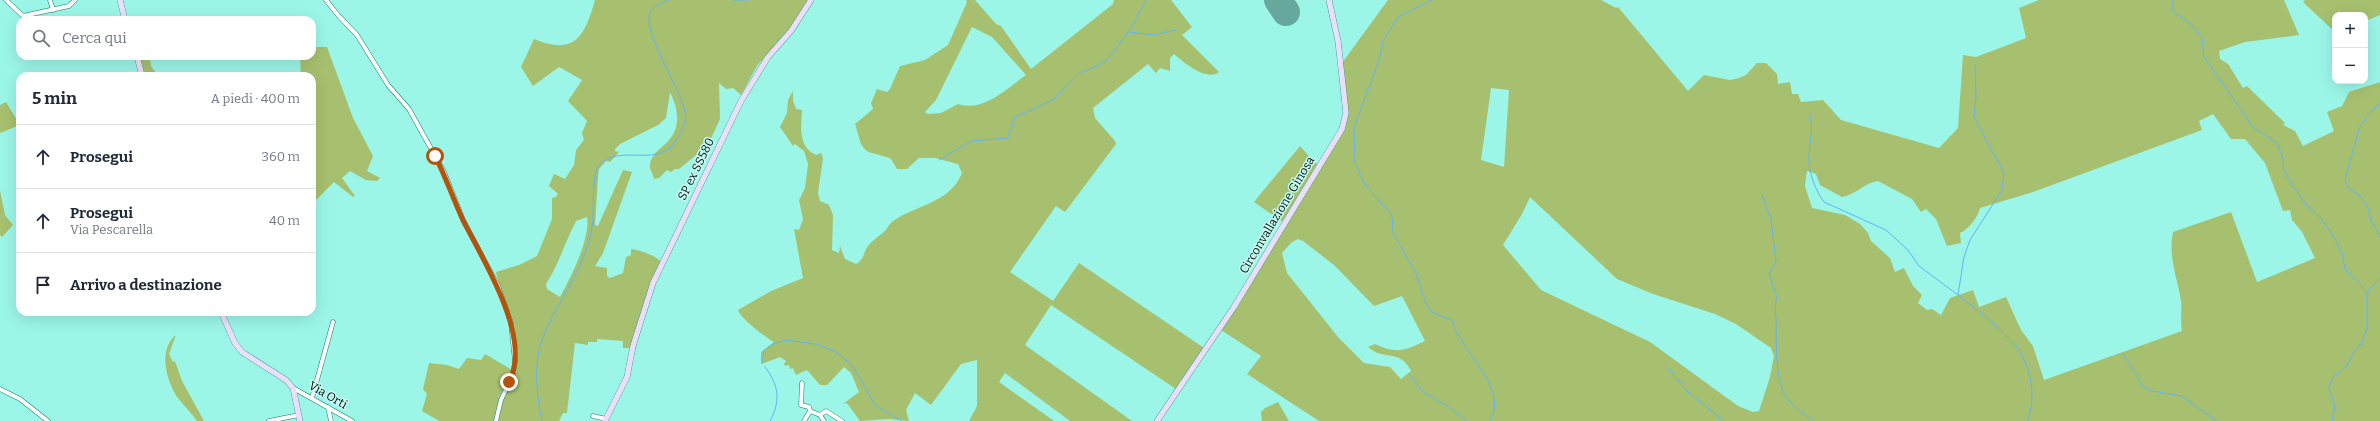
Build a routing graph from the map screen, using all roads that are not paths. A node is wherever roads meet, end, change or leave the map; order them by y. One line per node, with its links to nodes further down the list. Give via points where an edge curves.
1 (6, 0): 8 (street, via 23,16)
2 (50, 0): 8 (street)
3 (75, 0): 8 (street, via 69,6)
4 (120, 0): 9 (street)
5 (326, 0): 28 (street, via 357,35 388,85 409,109 444,172 463,220 498,286 511,323 515,361 513,375 501,400)
6 (811, 0): 23 (street, SP ex SS580, via 791,31 768,58 741,101 653,283 623,387)
7 (1329, 0): 32 (street, Circonvallazione Ginosa, via 1338,41 1346,113 1342,129 1234,307)
8 (53, 10)
9 (124, 16)
10 (138, 60): 11 (street)
11 (141, 72)
12 (223, 316): 15 (street, via 242,352 286,380)
13 (333, 322): 17 (street)
14 (802, 383): 19 (street, via 801,405)
15 (294, 388): 17 (street, Via Orti); 22 (street)
16 (0, 389): 24 (street, via 20,399)
17 (312, 398): 18 (street, Via Orti)
18 (328, 406): 26 (street); 27 (street, Via Orti)
19 (810, 411): 20 (street); 29 (street)
20 (820, 415): 30 (street); 31 (street, via 826,411)
21 (593, 416): 23 (street)
22 (300, 418): 25 (street)
23 (606, 420)
24 (48, 421)
25 (269, 421)
26 (331, 421)
27 (352, 421)
28 (496, 421)
29 (804, 421)
30 (824, 421)
31 (842, 421)
32 (1157, 421)

